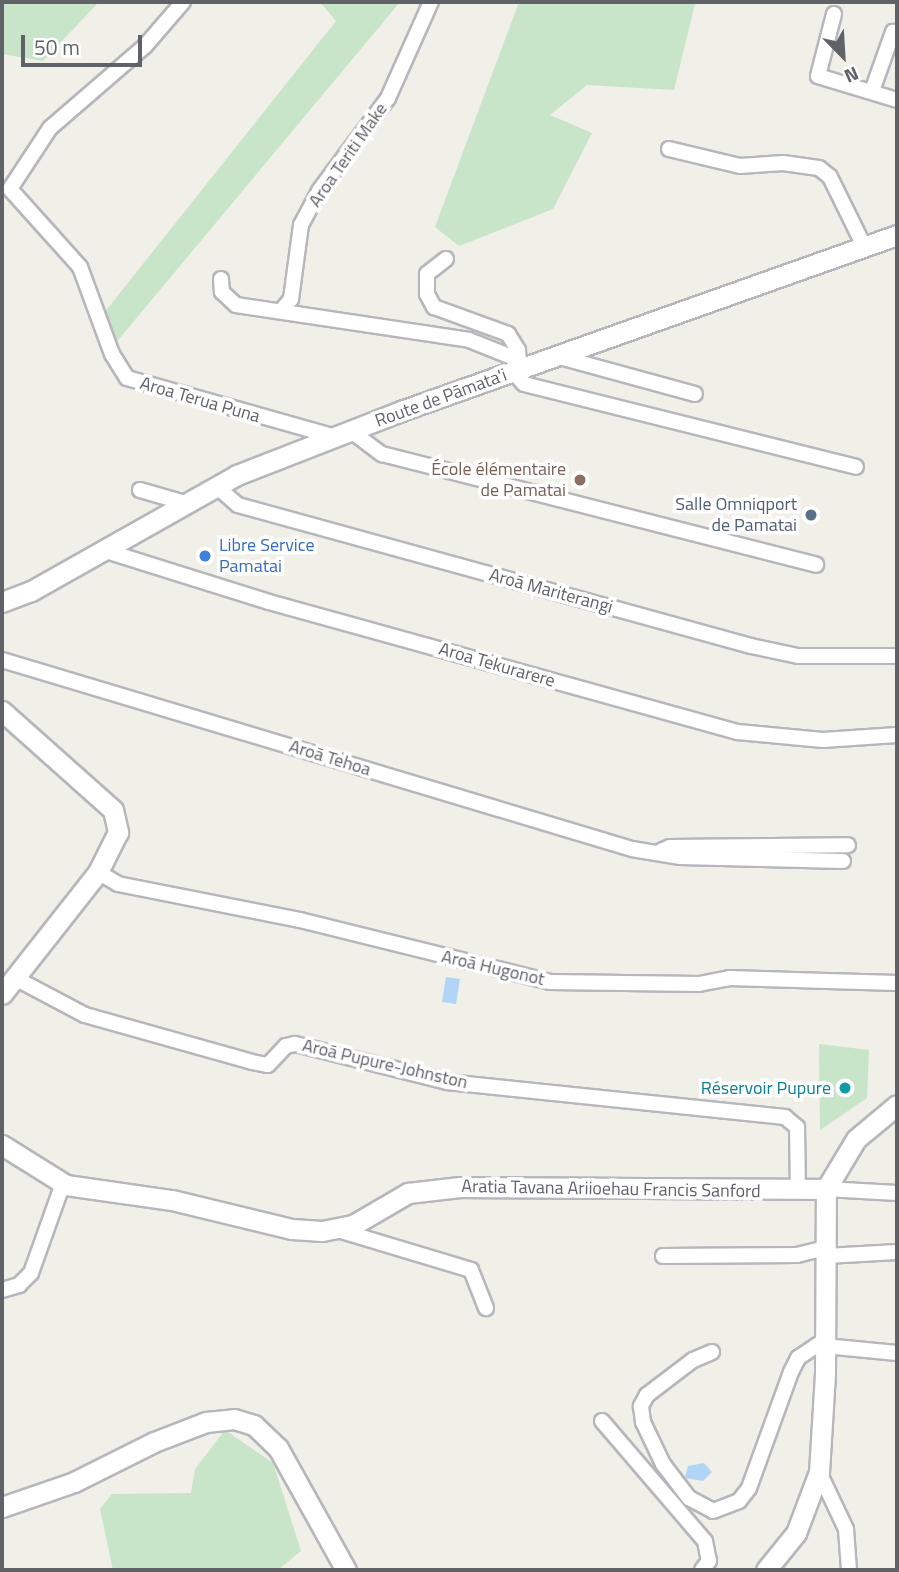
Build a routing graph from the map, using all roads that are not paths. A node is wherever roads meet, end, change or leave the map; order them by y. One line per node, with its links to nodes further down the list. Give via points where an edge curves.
1 (183, 2): 8 (street, Aroa Terua Puna, via 145,46 50,128)
2 (431, 2): 13 (street, Aroa Teriti Make, via 388,98 319,191 300,225 291,299)
3 (834, 14): 5 (street, via 818,76)
4 (893, 32): 5 (street)
5 (872, 91): 6 (street)
6 (897, 100)
7 (669, 149): 10 (street, via 740,166 783,163 819,168 830,177)
8 (6, 184): 17 (street, Aroa Terua Puna, via 80,267 112,354 127,378)
9 (897, 234): 10 (street, Route de Pāmata'i)
10 (864, 246): 14 (street, Route de Pāmata'i)
11 (446, 259): 15 (street, via 427,274 427,294 442,310 509,334)
12 (221, 279): 13 (street, via 222,292 231,302)
13 (281, 311): 15 (street, via 469,340)
14 (556, 356): 15 (street, Route de Pāmata'i); 16 (street)
15 (517, 367): 17 (street, Route de Pāmata'i); 18 (street, via 524,384)
16 (695, 394)
17 (343, 434): 19 (street, Route de Pāmata'i); 23 (street, via 382,454)
18 (856, 467)
19 (216, 486): 21 (street, Route de Pāmata'i); 25 (street, Aroā Mariterangi, via 238,505 751,646 798,656)
20 (140, 490): 21 (street)
21 (185, 503): 22 (street, Route de Pāmata'i)
22 (103, 550): 24 (street, Route de Pāmata'i); 28 (street, Aroa Tekurarere, via 269,602 737,732 823,740)
23 (816, 565)
24 (2, 602)
25 (897, 656)
26 (2, 660): 30 (street, Aroā Tehoa)
27 (2, 710): 32 (street, via 113,810 116,841)
28 (897, 735)
29 (848, 845): 30 (street, via 670,847)
30 (658, 855): 31 (street, Aroā Tehoa)
31 (843, 862)
32 (98, 872): 33 (street); 34 (street, Aroā Hugonot, via 118,884 300,920 550,982 699,984 729,978)
33 (15, 978): 35 (street); 39 (street, Aroā Pupure-Johnston, via 85,1015 252,1062 275,1062 286,1046 295,1044 447,1082 785,1117 797,1127)
34 (897, 983)
35 (2, 993)
36 (897, 1105): 40 (street, via 856,1139)
37 (2, 1145): 38 (street, Aratia Tavana Ariioehau Francis Sanford)
38 (62, 1183): 42 (street, Aratia Tavana Ariioehau Francis Sanford, via 172,1200 292,1229); 46 (street, via 31,1273 19,1285)
39 (798, 1188): 40 (street, Aratia Tavana Ariioehau Francis Sanford); 42 (street, Aratia Tavana Ariioehau Francis Sanford, via 440,1188 386,1202 353,1225)
40 (826, 1189): 41 (street); 43 (street)
41 (897, 1193)
42 (337, 1229): 47 (street, via 471,1270)
43 (826, 1252): 44 (street); 45 (street); 48 (street)
44 (897, 1252)
45 (663, 1256)
46 (2, 1290)
47 (486, 1308)
48 (826, 1342): 49 (street, via 794,1365 748,1488 739,1501 713,1511 689,1498 663,1464 643,1422 641,1406 647,1395 693,1360); 50 (street); 52 (street)
49 (712, 1352)
50 (897, 1353)
51 (602, 1421): 55 (street, via 705,1541 709,1561)
52 (819, 1472): 56 (street, via 796,1533); 57 (street, via 846,1528)
53 (2, 1507): 54 (street, via 74,1482 206,1422 234,1419 254,1425 278,1448)
54 (346, 1570)
55 (702, 1570)
56 (766, 1570)
57 (849, 1570)

